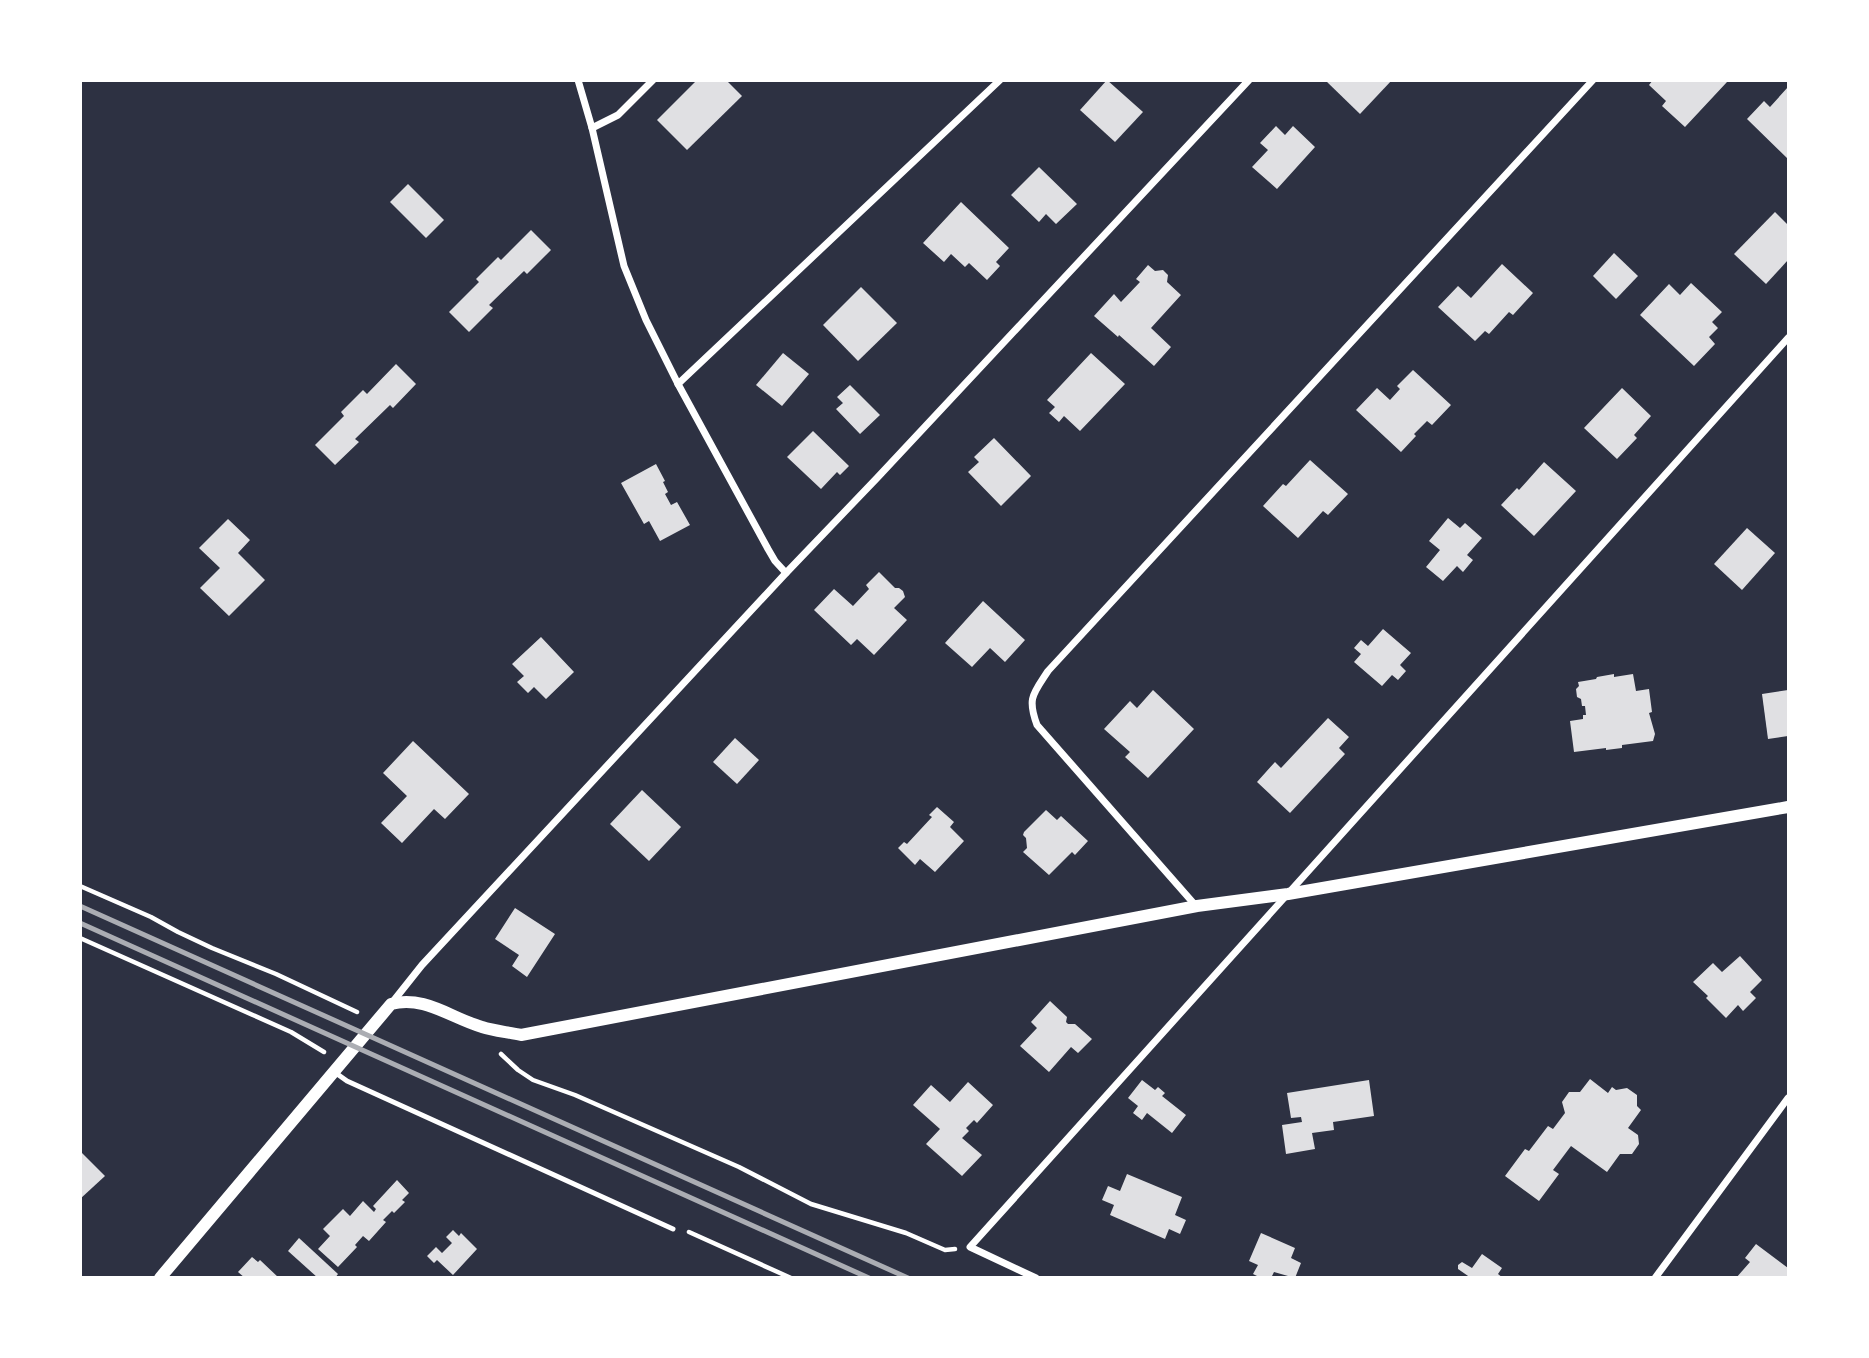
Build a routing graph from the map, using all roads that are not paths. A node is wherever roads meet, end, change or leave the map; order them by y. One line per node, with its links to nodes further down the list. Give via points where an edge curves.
1 (578, 80): 6 (street)
2 (653, 80): 6 (street, via 618,115)
3 (1000, 80): 8 (street)
4 (1249, 80): 9 (street)
5 (1593, 80): 12 (street, via 1048,671 1032,695 1037,725)
6 (592, 128): 8 (street, via 624,266)
7 (1788, 338): 11 (street)
8 (678, 384): 9 (street, via 775,561)
9 (786, 573): 13 (street)
10 (1788, 807): 11 (street)
11 (1288, 894): 12 (street); 18 (street, via 970,1247)
12 (1197, 906): 13 (street, via 521,1035 482,1027 430,1005)
13 (391, 1004): 14 (street)
14 (333, 1071): 16 (lane); 17 (street)
15 (1788, 1098): 19 (street)
16 (673, 1229)
17 (160, 1278)
18 (1036, 1278)
19 (1655, 1278)

